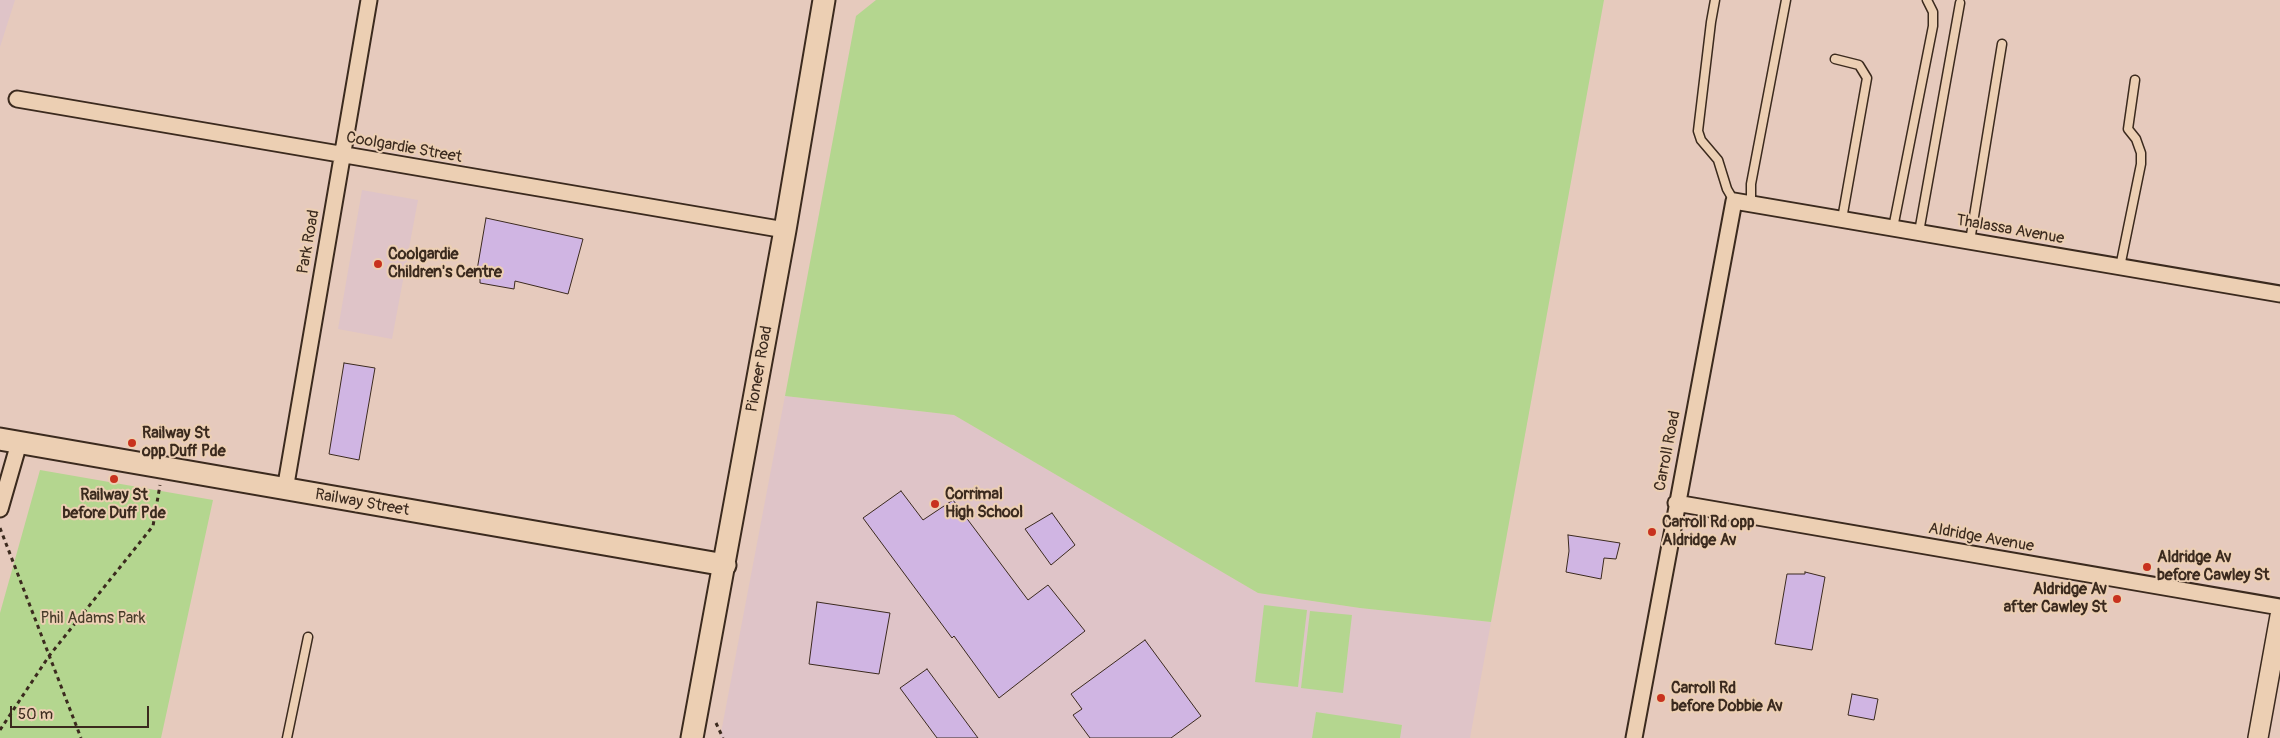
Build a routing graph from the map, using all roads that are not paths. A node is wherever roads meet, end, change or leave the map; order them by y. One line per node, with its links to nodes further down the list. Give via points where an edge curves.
1 (369, 0): 11 (street, Park Road)
2 (824, 0): 16 (main road, Pioneer Road)
3 (1715, 0): 12 (lane, via 1698,131 1701,140 1718,160)
4 (1786, 0): 13 (lane, via 1751,184)
5 (1927, 0): 15 (lane, via 1933,12 1933,26)
6 (1960, 3): 17 (lane)
7 (2002, 44): 18 (lane)
8 (1835, 59): 14 (lane, via 1859,65 1867,78)
9 (2135, 80): 19 (lane, via 2128,129 2139,146 2141,164)
10 (17, 99): 11 (street, Coolgardie Street)
11 (342, 156): 16 (street, Coolgardie Street); 22 (street, Park Road)
12 (1734, 201): 13 (street, Thalassa Avenue); 23 (street, Carroll Road)
13 (1751, 204): 14 (street, Thalassa Avenue)
14 (1842, 219): 15 (street, Thalassa Avenue)
15 (1893, 228): 17 (street, Thalassa Avenue)
16 (785, 230): 25 (main road, Pioneer Road)
17 (1919, 232): 18 (street, Thalassa Avenue)
18 (1970, 241): 19 (street, Thalassa Avenue)
19 (2120, 267): 20 (street, Thalassa Avenue)
20 (2280, 294)
21 (10, 441): 22 (main road, Railway Street); 24 (street)
22 (285, 490): 25 (main road, Railway Street)
23 (1676, 503): 26 (street, Aldridge Avenue); 31 (street, Carroll Road)
24 (0, 509)
25 (725, 565): 30 (main road, Pioneer Road)
26 (2280, 607)
27 (2280, 616): 32 (street)
28 (308, 637): 29 (lane)
29 (287, 738)
30 (692, 738)
31 (1634, 738)
32 (2258, 738)

